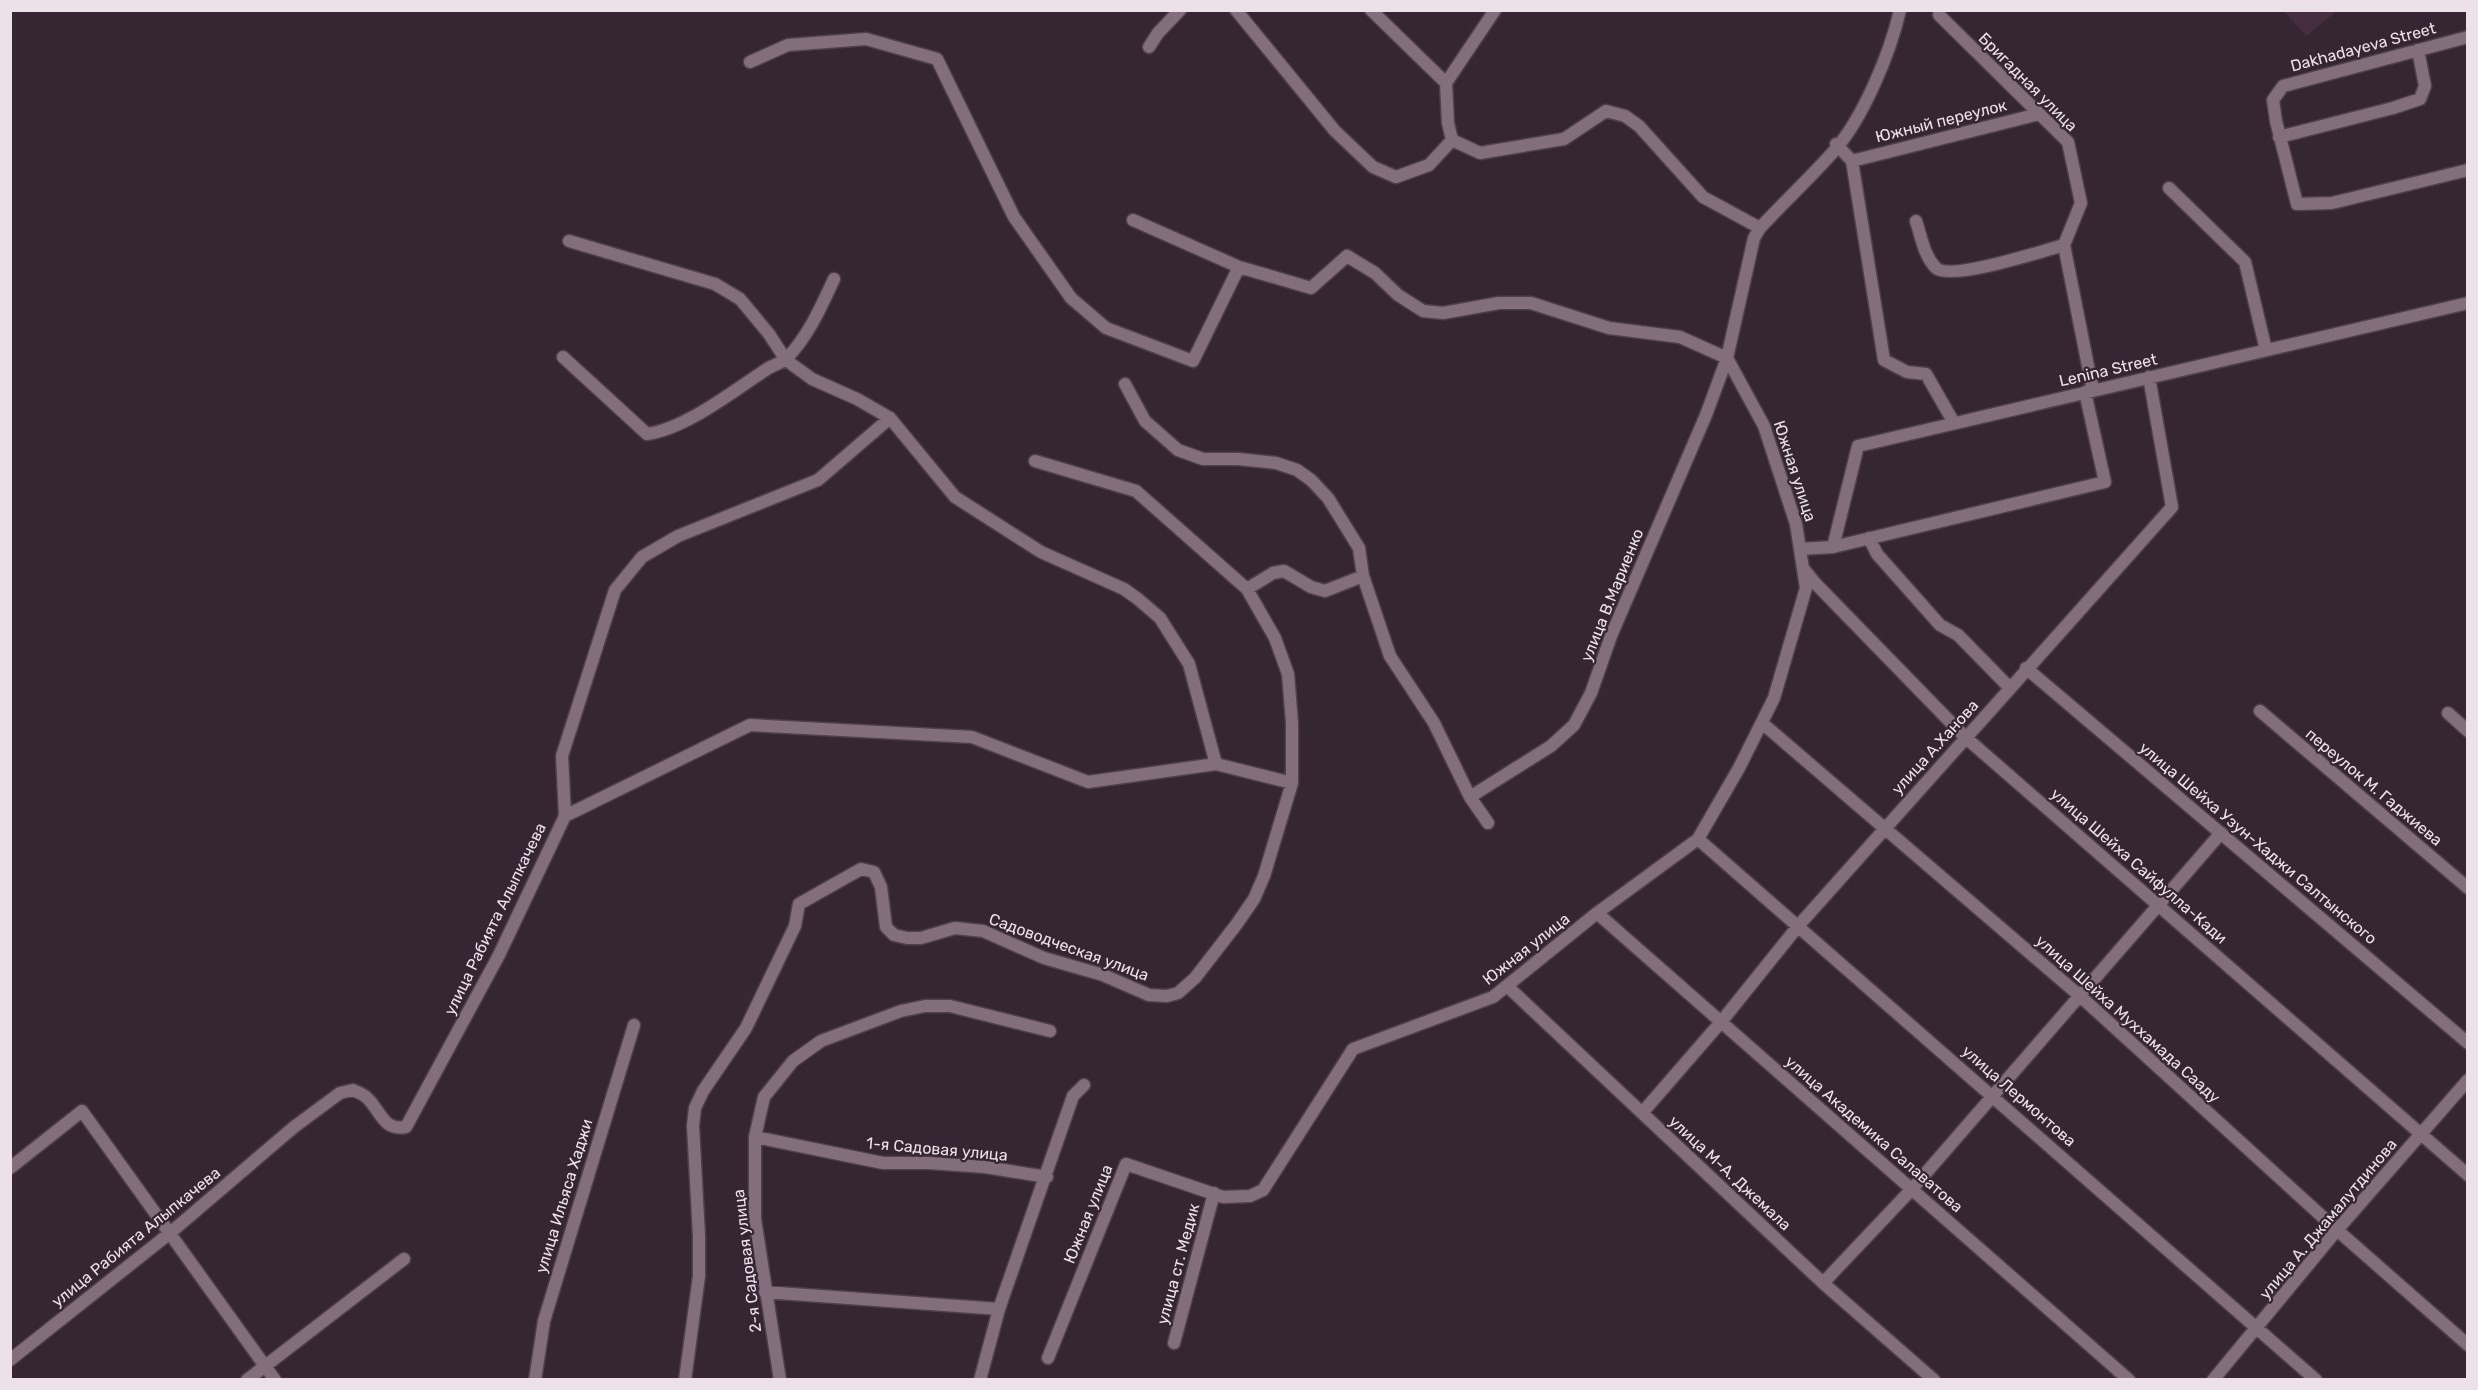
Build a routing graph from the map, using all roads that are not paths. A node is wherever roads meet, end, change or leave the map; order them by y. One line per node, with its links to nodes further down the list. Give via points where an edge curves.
1 (1179, 10): 8 (street)
2 (1236, 10): 14 (street, via 1335,131 1372,167 1396,177 1429,165)
3 (1371, 10): 11 (street)
4 (1495, 10): 11 (street)
5 (1900, 10): 15 (street, via 1866,102)
6 (1939, 15): 12 (street, Бригадная улица)
7 (2468, 37): 9 (street, Dakhadayeva Street)
8 (1149, 47)
9 (2418, 50): 13 (street, Dakhadayeva Street, via 2283,86 2273,100); 13 (street, via 2426,86 2420,99)
10 (750, 62): 24 (street, via 788,45 866,39 937,59 1014,217 1071,298 1106,328 1193,361)
11 (1446, 83): 14 (street)
12 (2039, 114): 16 (street, Южный переулок); 23 (street, Бригадная улица, via 2068,142 2081,203)
13 (2280, 137): 17 (street, Dakhadayeva Street, via 2297,204 2332,202)
14 (1452, 140): 21 (street, via 1480,153 1564,139 1606,111 1625,116 1639,126 1703,197)
15 (1837, 145): 16 (street); 21 (street)
16 (1852, 161): 35 (street, via 1884,360 1907,372 1926,374)
17 (2468, 170)
18 (2169, 188): 27 (street, via 2245,262)
19 (1133, 220): 24 (street)
20 (1916, 221): 23 (street, via 1928,258 1944,272 1964,271)
21 (1760, 228): 29 (street, улица В.Мариенко, via 1754,238)
22 (569, 241): 30 (street, via 714,284 740,299)
23 (2064, 245): 33 (street)
24 (1239, 267): 29 (street, via 1311,288 1347,256 1423,311 1443,313 1499,303 1531,303 1609,328 1680,337)
25 (834, 279): 30 (street, via 813,323)
26 (2468, 303): 27 (street, Lenina Street)
27 (2266, 350): 31 (street, Lenina Street)
28 (563, 357): 30 (street, via 647,434 662,432)
29 (1727, 358): 39 (street, Южная улица, via 1764,426 1796,524); 52 (street, улица В.Мариенко, via 1591,693 1574,726 1551,746)
30 (786, 360): 34 (street, via 812,379)
31 (2149, 377): 33 (street, Lenina Street); 43 (street, улица А.Ханова, via 2172,507)
32 (1125, 384): 41 (street, via 1145,421 1178,450 1203,459 1276,463 1311,480 1328,498 1359,548)
33 (2089, 391): 35 (street, Lenina Street); 37 (street, via 2105,482)
34 (890, 418): 50 (street, via 955,497 1041,552 1124,589 1160,618 1189,664); 53 (street, via 818,480 678,536 642,557 615,590 562,756)
35 (1954, 423): 38 (street, Lenina Street, via 1858,446)
36 (1035, 461): 42 (street, Садоводческая улица, via 1136,491)
37 (1869, 538): 38 (street); 44 (street, via 1877,554 1940,625 1958,635)
38 (1833, 547): 39 (street)
39 (1800, 549): 40 (street, Южная улица)
40 (1802, 567): 47 (street, Южная улица, via 1806,588 1774,698); 49 (street, улица Шейха Сайфулла-Кади)
41 (1363, 576): 42 (street, via 1325,591 1284,572 1273,573); 52 (street, via 1390,656 1434,723)
42 (1247, 589): 51 (street, Садоводческая улица, via 1275,638 1288,674)
43 (2026, 668): 44 (street, улица А.Ханова); 56 (street, улица Шейха Узун-Хаджи Салтынского)
44 (2009, 687): 49 (street, улица А.Ханова)
45 (2260, 711): 58 (street, переулок М. Гаджиева)
46 (2448, 714): 48 (street)
47 (1762, 723): 55 (street, улица Шейха Муххамада Сааду); 57 (street, Южная улица)
48 (2468, 731)
49 (1965, 737): 55 (street, улица А.Ханова); 59 (street, улица Шейха Сайфулла-Кади)
50 (1216, 764): 51 (street); 53 (street, улица Рабията Алыпкачева, via 1088,782 972,737 750,725)
51 (1292, 783): 94 (street, Садоводческая улица, via 1254,899 1195,978 1178,993 1167,996 1149,995 1103,975 1044,958 983,931 955,928 921,938 894,934 886,927 881,887 874,872 861,869 799,904 795,926 746,1028 695,1108 699,1276)
52 (1470, 797): 54 (street)
53 (565, 816): 80 (street, улица Рабията Алыпкачева, via 499,955 406,1127 389,1126 366,1096 353,1090 340,1094 294,1127)
54 (1488, 823)
55 (1885, 828): 61 (street, улица А.Ханова); 63 (street, улица Шейха Муххамада Сааду)
56 (2221, 833): 59 (street); 67 (street, улица Шейха Узун-Хаджи Салтынского)
57 (1698, 838): 60 (street, Южная улица); 61 (street, улица Лермонтова)
58 (2468, 888)
59 (2159, 905): 63 (street); 72 (street, улица Шейха Сайфулла-Кади)
60 (1597, 913): 62 (street, Южная улица); 64 (street, улица Академика Салаватова)
61 (1799, 925): 64 (street, улица А.Ханова); 70 (street, улица Лермонтова)
62 (1507, 986): 71 (street, улица М-А. Джемала); 78 (street, Южная улица, via 1492,997 1353,1049 1263,1190 1250,1196 1223,1197)
63 (2080, 996): 70 (street); 79 (street, улица Шейха Муххамада Сааду)
64 (1721, 1022): 71 (street, улица А.Ханова); 77 (street, улица Академика Салаватова)
65 (634, 1025): 93 (street, улица Ильяса Хаджи, via 544,1321)
66 (1050, 1031): 73 (street, 2-я Садовая улица, via 950,1006 901,1011 821,1041 793,1061 764,1097)
67 (2468, 1042)
68 (2468, 1080): 72 (street, улица А. Джамалутдинова)
69 (1084, 1085): 76 (street, via 1073,1096)
70 (1993, 1095): 77 (street); 85 (street, улица Лермонтова)
71 (1642, 1113): 82 (street, улица М-А. Джемала)
72 (2422, 1134): 75 (street, улица Шейха Сайфулла-Кади); 79 (street, улица А. Джамалутдинова)
73 (755, 1137): 76 (street, 1-я Садовая улица, via 883,1163 985,1167); 83 (street, 2-я Садовая улица, via 755,1219)
74 (10, 1168): 80 (street, via 82,1111)
75 (2468, 1175)
76 (1047, 1177): 84 (street)
77 (1912, 1189): 82 (street); 98 (street, улица Академика Салаватова)
78 (1214, 1193): 86 (street, улица ст. Медик); 88 (street, Южная улица, via 1126,1164)
79 (2337, 1230): 85 (street, улица А. Джамалутдинова); 87 (street, улица Шейха Муххамада Сааду)
80 (170, 1233): 89 (street, улица Рабията Алыпкачева); 90 (street)
81 (404, 1259): 90 (street)
82 (1823, 1282): 97 (street, улица М-А. Джемала)
83 (765, 1292): 84 (street); 95 (street, 2-я Садовая улица)
84 (999, 1309): 96 (street)
85 (2257, 1327): 99 (street, улица А. Джамалутдинова); 100 (street, улица Лермонтова)
86 (1174, 1343)
87 (2468, 1345)
88 (1048, 1358)
89 (10, 1360)
90 (264, 1365): 91 (street); 92 (street)
91 (247, 1380)
92 (275, 1380)
93 (535, 1380)
94 (685, 1380)
95 (780, 1380)
96 (980, 1380)
97 (1934, 1380)
98 (2129, 1380)
99 (2214, 1380)
100 (2316, 1380)

